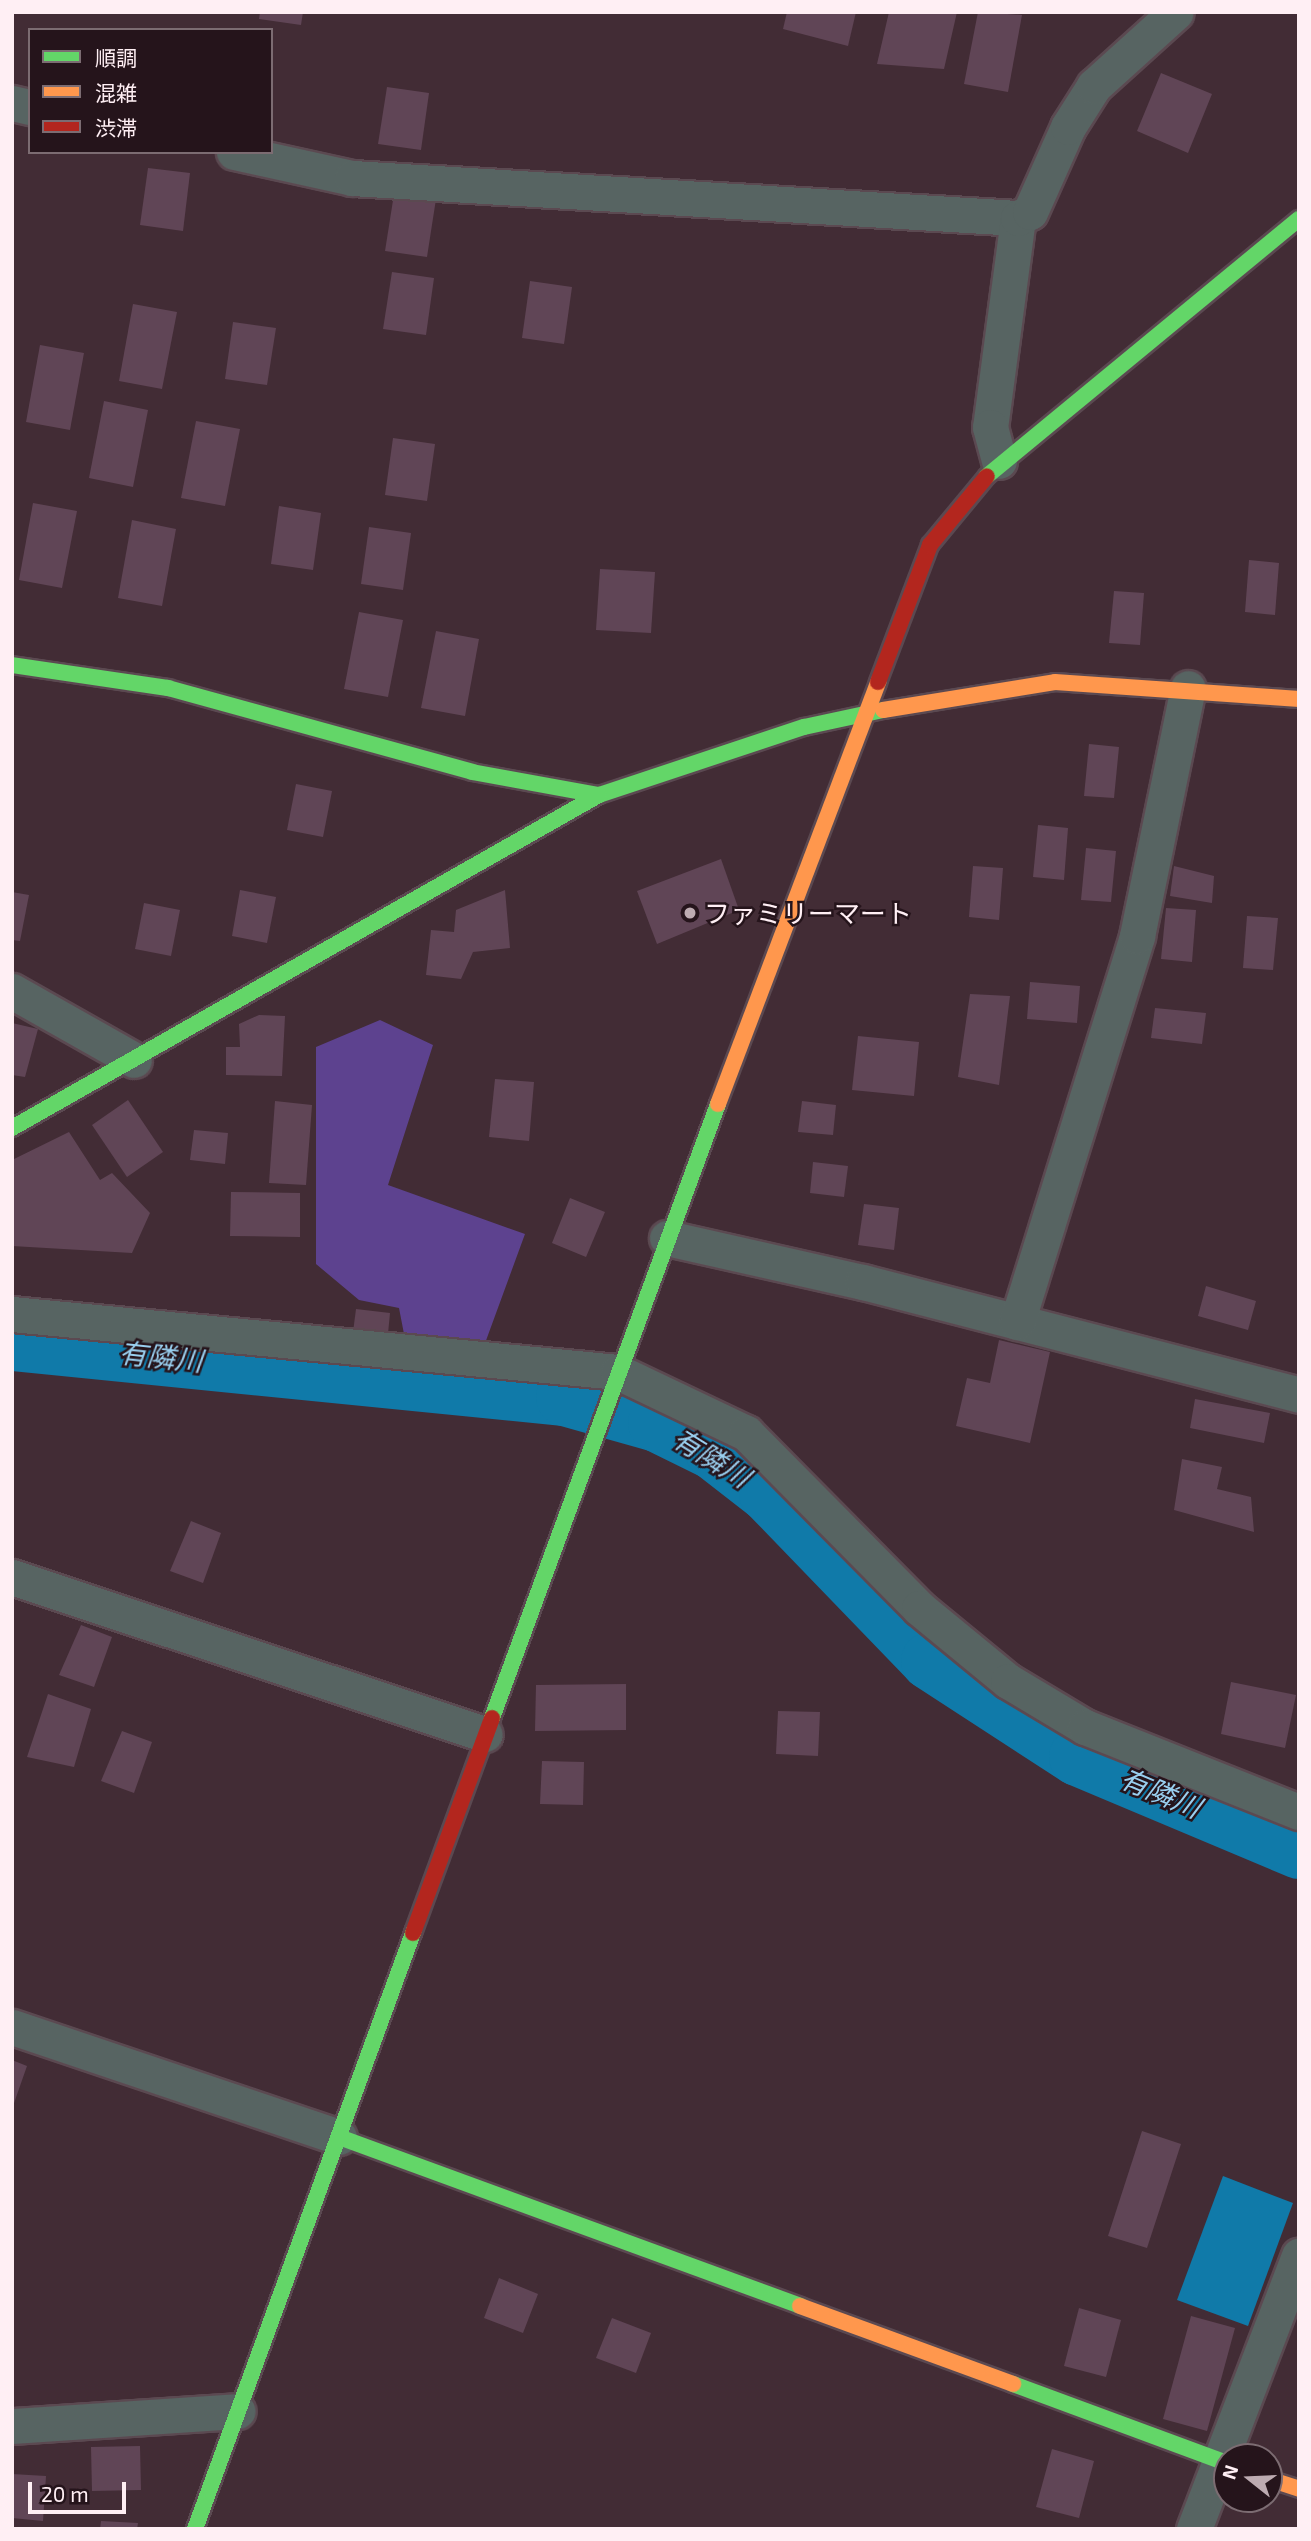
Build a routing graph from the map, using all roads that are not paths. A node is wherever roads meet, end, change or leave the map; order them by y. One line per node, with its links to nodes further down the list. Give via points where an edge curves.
1 (1176, 12): 3 (street, via 1094,86 1068,127 1030,212)
2 (243, 154): 3 (street, via 352,178)
3 (1018, 218): 5 (street, via 990,427)
4 (1299, 219): 5 (street)
5 (999, 461): 9 (street, via 930,545)
6 (12, 664): 10 (street, via 168,688 472,772)
7 (1188, 688): 8 (street); 9 (street, via 1055,682); 16 (street, via 1137,936)
8 (1299, 699)
9 (863, 713): 10 (street); 14 (street)
10 (599, 795): 12 (street)
11 (12, 991): 12 (street)
12 (134, 1060): 13 (street)
13 (12, 1128)
14 (667, 1238): 16 (street); 17 (street)
15 (12, 1314): 17 (street)
16 (1017, 1322): 18 (street)
17 (615, 1379): 20 (street); 21 (street, via 746,1433 919,1608 1008,1681 1085,1727)
18 (1299, 1395)
19 (12, 1577): 20 (street)
20 (485, 1734): 23 (street)
21 (1299, 1812)
22 (12, 2027): 23 (street)
23 (339, 2137): 25 (street); 28 (street)
24 (1299, 2255): 27 (street)
25 (238, 2411): 26 (street); 30 (street)
26 (12, 2426)
27 (1230, 2443)
28 (1213, 2458)
29 (1213, 2485): 31 (street)
30 (195, 2529)
31 (1194, 2529)

